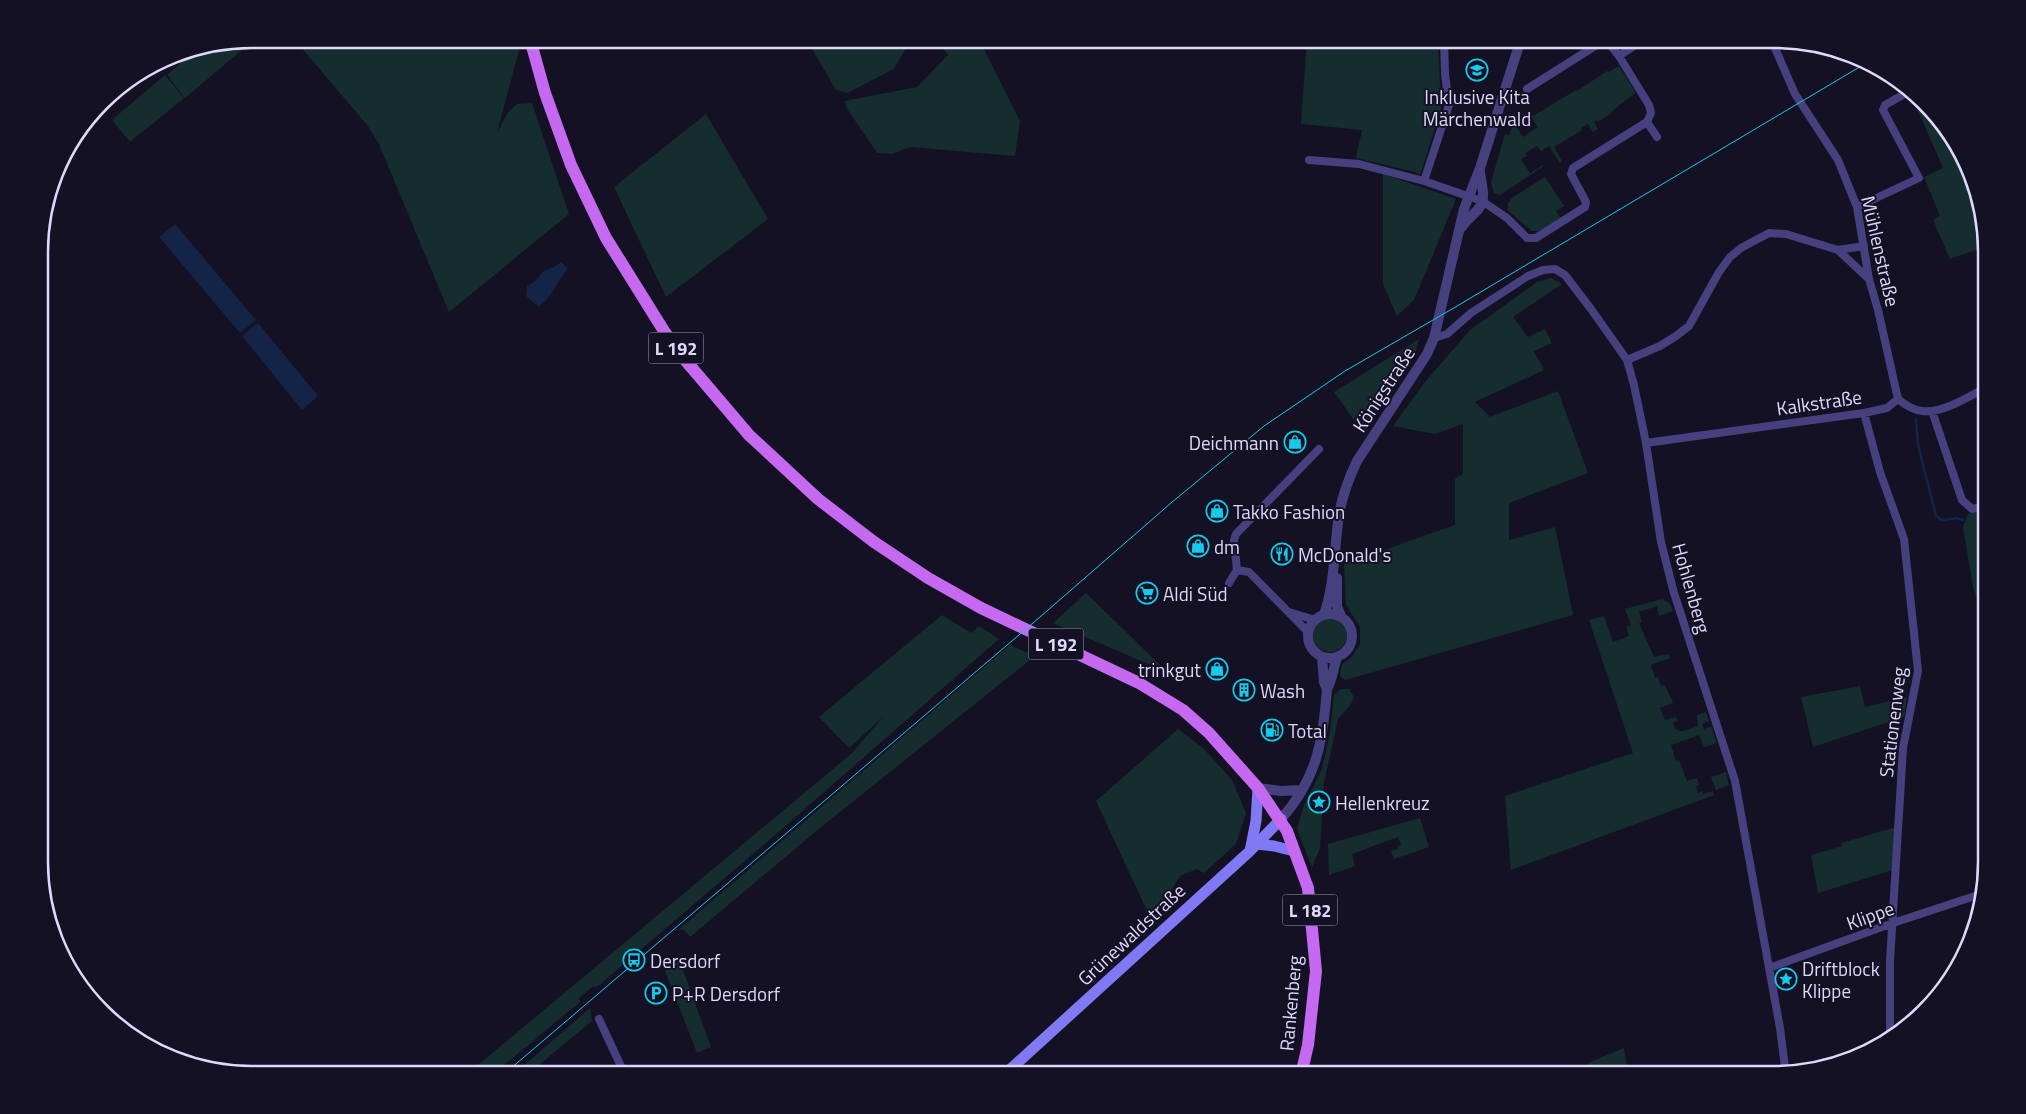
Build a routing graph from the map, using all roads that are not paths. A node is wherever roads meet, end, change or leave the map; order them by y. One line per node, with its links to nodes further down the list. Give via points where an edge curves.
1 (533, 48): 42 (main road, L 192, via 571,164 606,238 669,338 749,435 818,499 914,569 981,608 1139,684 1183,710 1209,733)
2 (1444, 48): 15 (street, via 1449,105)
3 (1518, 48): 14 (street, Königstraße)
4 (1591, 48): 9 (street)
5 (1614, 48): 8 (street)
6 (1631, 48): 8 (street)
7 (1775, 48): 18 (street, Mühlenstraße, via 1795,94 1838,160)
8 (1619, 56): 11 (street, via 1650,108)
9 (1527, 89)
10 (1904, 94): 18 (street, via 1885,104 1883,110 1919,178)
11 (1647, 122): 12 (street); 17 (street, via 1573,168 1571,174 1586,202 1585,207 1536,238 1527,238 1508,218)
12 (1657, 137)
13 (1309, 160): 15 (street, via 1358,164)
14 (1480, 168): 16 (street, Königstraße); 17 (street, Königstraße)
15 (1424, 181): 16 (street)
16 (1468, 197): 17 (street); 19 (street, Königstraße)
17 (1482, 201): 19 (street, Königstraße)
18 (1857, 207): 20 (street, Mühlenstraße)
19 (1460, 232): 23 (street, Königstraße)
20 (1864, 246): 21 (street); 22 (street, Mühlenstraße)
21 (1838, 250): 22 (street); 24 (street, via 1786,234 1769,233 1755,239 1740,248 1719,272 1689,326 1660,346)
22 (1869, 279): 26 (street, Mühlenstraße)
23 (1434, 338): 24 (street, Hohlenberg, via 1447,334 1471,313 1528,276 1555,269 1565,275); 32 (street, Königstraße, via 1349,478 1339,513)
24 (1627, 360): 29 (street, Hohlenberg)
25 (1978, 392): 27 (street, via 1961,402)
26 (1898, 399): 27 (street, via 1910,408); 28 (street, Kalkstraße, via 1886,408)
27 (1932, 411): 31 (street, via 1962,500 1972,508)
28 (1864, 413): 29 (street, Kalkstraße); 48 (street, Stationenweg, via 1880,472 1904,539 1918,670 1903,748)
29 (1646, 443): 49 (street, Hohlenberg, via 1661,542 1674,593 1735,781)
30 (1319, 449): 33 (street, via 1236,534)
31 (1978, 507)
32 (1335, 564): 36 (street, Königstraße, via 1337,606); 37 (street, Königstraße, via 1329,600)
33 (1236, 570): 34 (street); 35 (street, via 1249,572)
34 (1230, 583)
35 (1289, 612): 37 (street); 38 (street)
36 (1341, 616): 37 (street); 40 (street, Königstraße, via 1351,627 1352,642)
37 (1319, 617): 38 (street, Königstraße)
38 (1308, 632): 39 (street, Königstraße, via 1311,647)
39 (1322, 657): 40 (street); 41 (street, Königstraße)
40 (1337, 658): 41 (street, Königstraße)
41 (1327, 689): 43 (street, Königstraße, via 1321,744 1313,770)
42 (1258, 788): 43 (street); 44 (main road, L 192); 45 (main road)
43 (1302, 790): 44 (street, Königstraße)
44 (1281, 819): 45 (main road, Grünewaldstraße); 46 (main road, Rankenberg / L 182)
45 (1253, 848): 46 (main road, via 1274,846); 53 (main road, Grünewaldstraße)
46 (1294, 851): 54 (main road, Rankenberg / L 182, via 1308,888 1316,971)
47 (1976, 896): 48 (street, Klippe)
48 (1893, 923): 49 (street, Klippe); 51 (street, Stationenweg)
49 (1769, 968): 55 (street, Hohlenberg)
50 (599, 1019): 52 (street)
51 (1890, 1031)
52 (621, 1066)
53 (1014, 1066)
54 (1303, 1066)
55 (1785, 1066)

